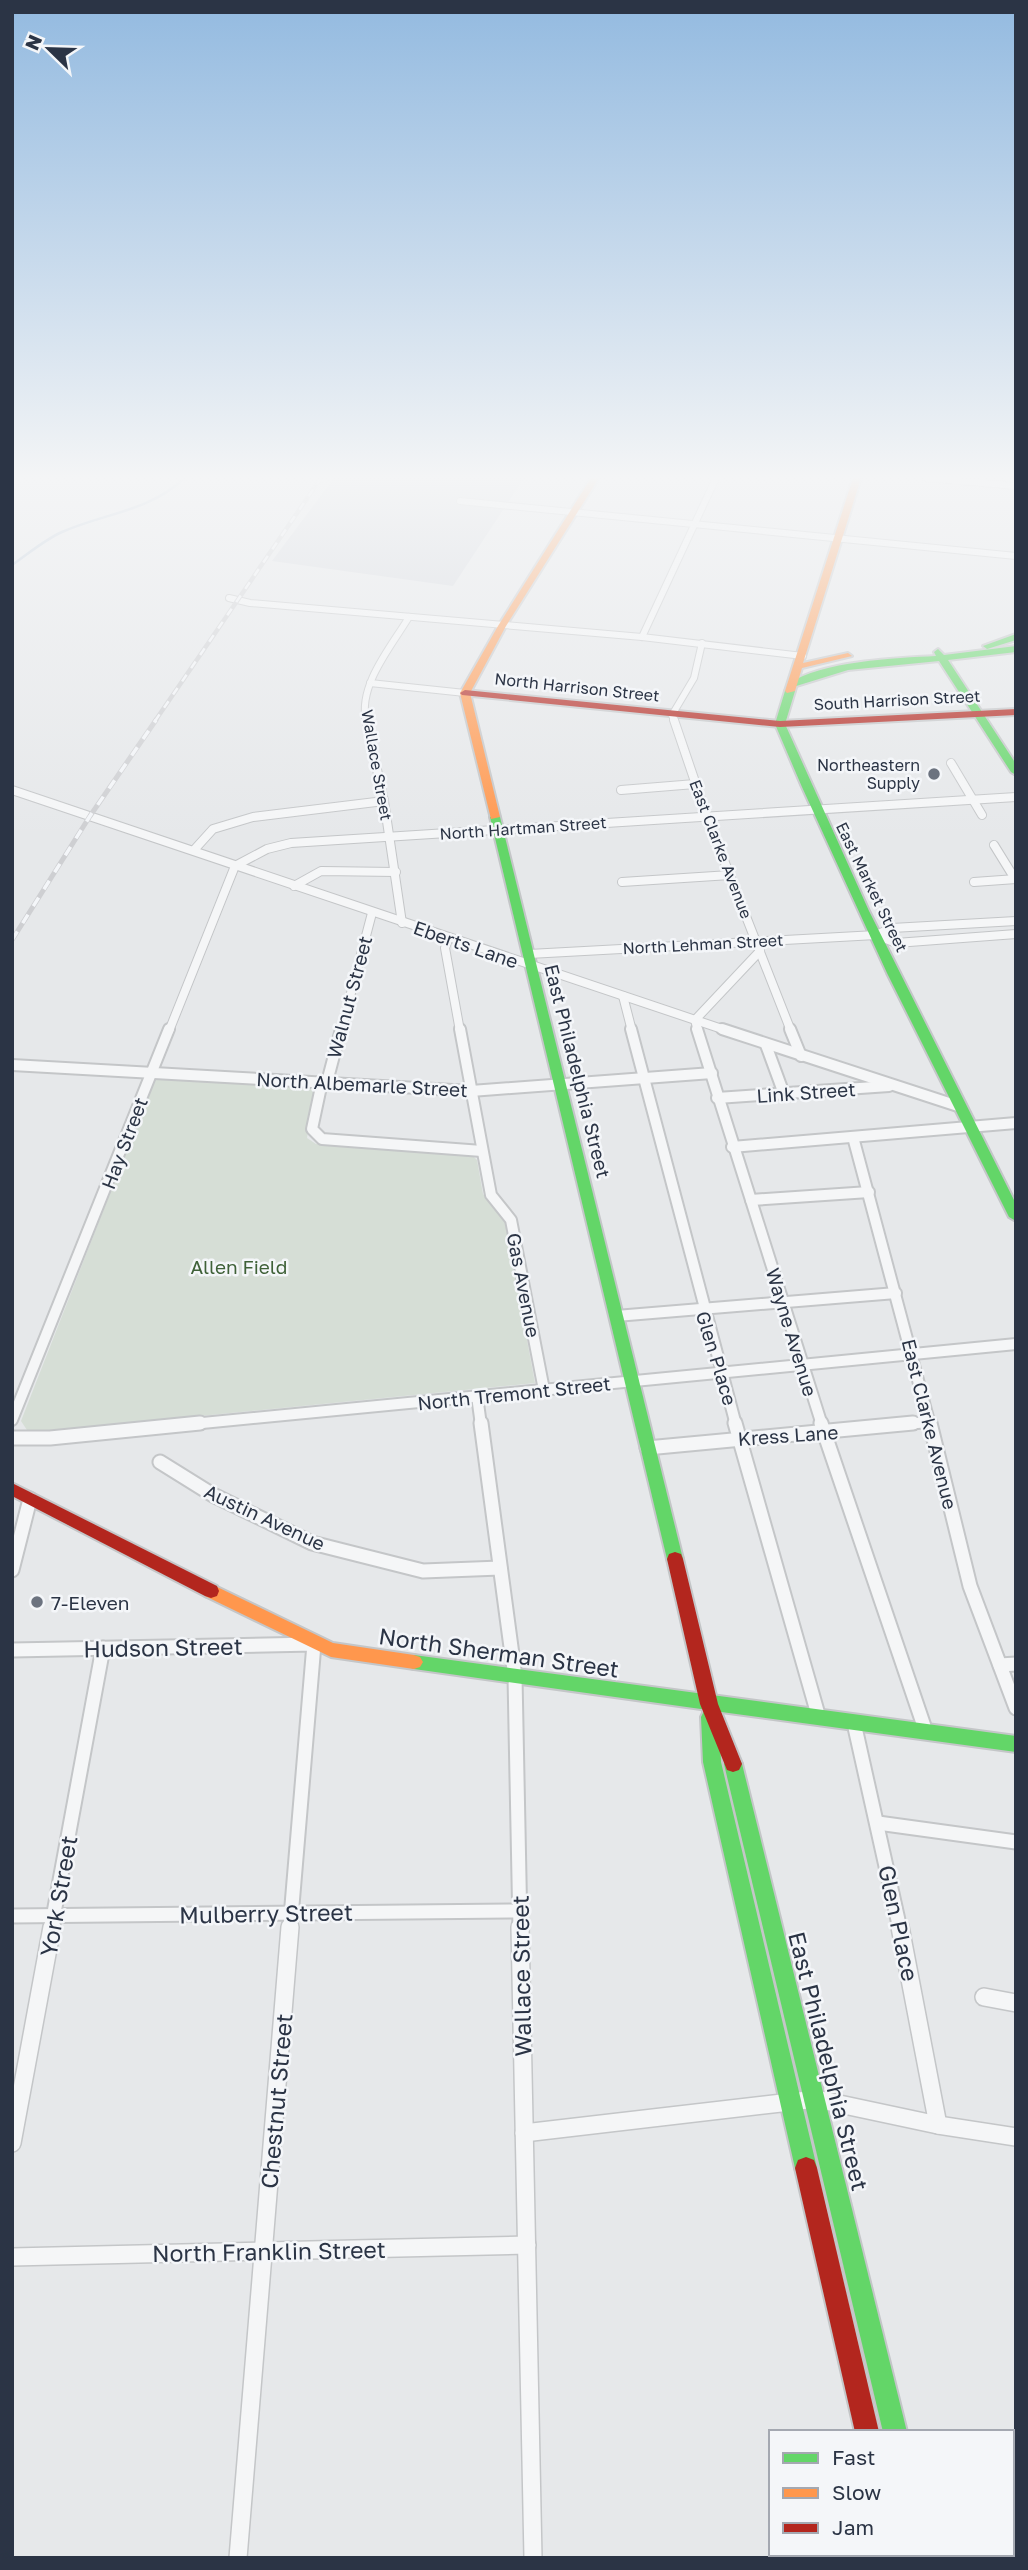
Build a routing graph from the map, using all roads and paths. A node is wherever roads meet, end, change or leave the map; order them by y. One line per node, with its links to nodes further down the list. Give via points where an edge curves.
1 (229, 598): 5 (street)
2 (520, 598): 6 (main road)
3 (659, 598): 7 (street)
4 (820, 598): 12 (main road)
5 (409, 617): 6 (street); 13 (street, Wallace Street)
6 (502, 626): 7 (street); 15 (main road)
7 (642, 637): 9 (street)
8 (1016, 637): 11 (main road)
9 (702, 643): 12 (street); 18 (street, via 694,678)
10 (1016, 649): 11 (main road)
11 (940, 654): 12 (main road); 14 (main road, via 851,663); 17 (main road)
12 (801, 661): 14 (main road)
13 (370, 683): 15 (street, North Harrison Street); 29 (street, Wallace Street, via 365,710)
14 (793, 684): 20 (main road)
15 (465, 693): 18 (main road, North Harrison Street); 33 (main road, East Philadelphia Street)
16 (1016, 712): 17 (main road, South Harrison Street)
17 (978, 714): 20 (main road, South Harrison Street); 23 (main road)
18 (672, 715): 19 (main road, North Harrison Street); 24 (street, East Clarke Avenue)
19 (762, 723): 20 (main road, North Harrison Street); 21 (main road, via 772,728)
20 (780, 724): 21 (main road, East Market Street)
21 (793, 760): 30 (main road, East Market Street)
22 (951, 763): 28 (street)
23 (1016, 772)
24 (695, 784): 26 (street); 32 (street, East Clarke Avenue)
25 (12, 790): 36 (street, Eberts Lane)
26 (621, 790)
27 (1016, 797): 28 (street, North Hartman Street)
28 (974, 799): 30 (street, North Hartman Street); 31 (street)
29 (384, 801): 34 (street, Wallace Street); 36 (street, via 253,817 214,829)
30 (816, 810): 32 (street, North Hartman Street); 48 (main road, East Market Street)
31 (982, 815)
32 (707, 817): 33 (street, North Hartman Street); 39 (street, East Clarke Avenue)
33 (498, 829): 34 (street, North Hartman Street); 52 (main road, East Philadelphia Street)
34 (390, 838): 37 (street, North Hartman Street, via 291,844 267,849); 38 (street, Wallace Street)
35 (994, 845): 40 (street)
36 (194, 850): 37 (street, Eberts Lane)
37 (235, 866): 43 (street, Eberts Lane); 58 (street, Hay Street)
38 (396, 872): 43 (street, via 321,871); 46 (street, Wallace Street)
39 (730, 875): 41 (street); 50 (street, East Clarke Avenue)
40 (1015, 879): 42 (street)
41 (622, 882)
42 (974, 882)
43 (294, 886): 44 (street, Eberts Lane)
44 (372, 913): 46 (street, Eberts Lane); 61 (street, Walnut Street)
45 (1016, 921): 48 (street, via 892,928)
46 (402, 923): 49 (street, Eberts Lane)
47 (1016, 934): 48 (street, via 896,943)
48 (876, 935): 50 (street, North Lehman Street); 67 (main road, East Market Street)
49 (448, 939): 52 (street, Eberts Lane); 64 (street, Gas Avenue, via 445,948)
50 (756, 941): 51 (street, East Clarke Avenue); 52 (street, North Lehman Street)
51 (760, 951): 54 (street); 56 (street, East Clarke Avenue)
52 (531, 960): 53 (street, Eberts Lane); 62 (main road, East Philadelphia Street)
53 (623, 996): 54 (street, Eberts Lane); 60 (street, Glen Place)
54 (695, 1020): 55 (street, Eberts Lane); 59 (street, Wayne Avenue)
55 (766, 1045): 56 (street, Eberts Lane); 65 (street)
56 (801, 1056): 63 (street, Eberts Lane)
57 (12, 1065): 58 (street, North Albemarle Street)
58 (151, 1073): 61 (street, North Albemarle Street); 87 (street, Hay Street)
59 (712, 1073): 60 (street, North Albemarle Street); 66 (street, Wayne Avenue)
60 (646, 1078): 62 (street, North Albemarle Street); 78 (street, Glen Place)
61 (325, 1082): 64 (street, North Albemarle Street); 72 (street, Walnut Street, via 312,1129 323,1139)
62 (561, 1084): 64 (street, North Albemarle Street); 79 (main road, East Philadelphia Street)
63 (895, 1086): 65 (street, Link Street); 67 (street, Eberts Lane)
64 (471, 1091): 72 (street, Gas Avenue)
65 (783, 1094): 66 (street, Link Street)
66 (717, 1098): 71 (street, Wayne Avenue)
67 (961, 1107): 69 (main road, East Market Street)
68 (1016, 1124): 69 (street)
69 (969, 1129): 70 (street); 75 (main road, East Market Street)
70 (853, 1137): 71 (street); 73 (street, East Clarke Avenue)
71 (732, 1147): 74 (street, Wayne Avenue)
72 (482, 1151): 85 (street, Gas Avenue, via 491,1195 511,1220)
73 (869, 1192): 74 (street); 76 (street, East Clarke Avenue)
74 (751, 1200): 77 (street, Wayne Avenue)
75 (1016, 1217)
76 (896, 1293): 77 (street); 81 (street, East Clarke Avenue)
77 (785, 1304): 78 (street); 82 (street, Wayne Avenue)
78 (703, 1311): 79 (street); 83 (street, Glen Place)
79 (616, 1316): 84 (main road, East Philadelphia Street)
80 (1016, 1344): 81 (street, North Tremont Street)
81 (913, 1356): 82 (street, North Tremont Street); 88 (street, East Clarke Avenue)
82 (803, 1365): 83 (street, North Tremont Street); 89 (street, Wayne Avenue)
83 (721, 1374): 84 (street, North Tremont Street); 91 (street, Glen Place)
84 (631, 1382): 85 (street, North Tremont Street); 92 (main road, East Philadelphia Street)
85 (544, 1390): 86 (street, North Tremont Street)
86 (477, 1396): 90 (street, North Tremont Street); 96 (street, Wallace Street)
87 (12, 1420)
88 (929, 1422): 89 (street, Kress Lane); 102 (street, East Clarke Avenue, via 970,1586)
89 (824, 1433): 91 (street, Kress Lane); 108 (street, Wayne Avenue)
90 (12, 1438)
91 (742, 1438): 92 (street, Kress Lane); 106 (street, Glen Place)
92 (647, 1448): 104 (main road, East Philadelphia Street)
93 (160, 1462): 96 (street, Austin Avenue, via 213,1495 313,1543 423,1571)
94 (12, 1489): 95 (main road, North Sherman Street)
95 (30, 1499): 97 (street); 98 (main road, North Sherman Street)
96 (500, 1568): 103 (street, Wallace Street)
97 (12, 1570)
98 (314, 1644): 99 (street, Hudson Street); 103 (main road, North Sherman Street, via 350,1654); 113 (street, Chestnut Street)
99 (103, 1648): 100 (street, Hudson Street); 115 (street, York Street)
100 (12, 1650)
101 (1016, 1664): 102 (street)
102 (1000, 1665): 105 (street, East Clarke Avenue)
103 (515, 1677): 104 (main road, North Sherman Street); 112 (street, Wallace Street)
104 (709, 1704): 106 (main road, North Sherman Street); 118 (main road, East Philadelphia Street, via 732,1761); 119 (main road, East Philadelphia Street, via 712,1762)
105 (1016, 1708)
106 (819, 1718): 107 (main road, North Sherman Street)
107 (854, 1723): 108 (main road, North Sherman Street); 110 (street, Glen Place)
108 (926, 1732): 109 (main road, North Sherman Street)
109 (1016, 1744)
110 (878, 1823): 111 (street); 120 (street, Glen Place)
111 (1016, 1842)
112 (520, 1911): 113 (street, Mulberry Street); 121 (street, Wallace Street)
113 (292, 1913): 115 (street, Mulberry Street); 125 (street, Chestnut Street)
114 (12, 1916): 115 (street, Mulberry Street)
115 (54, 1916): 123 (street, York Street)
116 (984, 1997): 117 (street)
117 (1016, 2003)
118 (816, 2099): 119 (street); 120 (street); 128 (main road, East Philadelphia Street)
119 (790, 2101): 121 (street); 127 (main road, East Philadelphia Street)
120 (937, 2125): 122 (street)
121 (524, 2133): 124 (street, Wallace Street)
122 (1016, 2137)
123 (12, 2143)
124 (527, 2245): 125 (street, North Franklin Street); 130 (street, Wallace Street)
125 (264, 2251): 126 (street, North Franklin Street); 129 (street, Chestnut Street)
126 (12, 2257)
127 (867, 2430)
128 (895, 2430)
129 (238, 2558)
130 (533, 2558)

